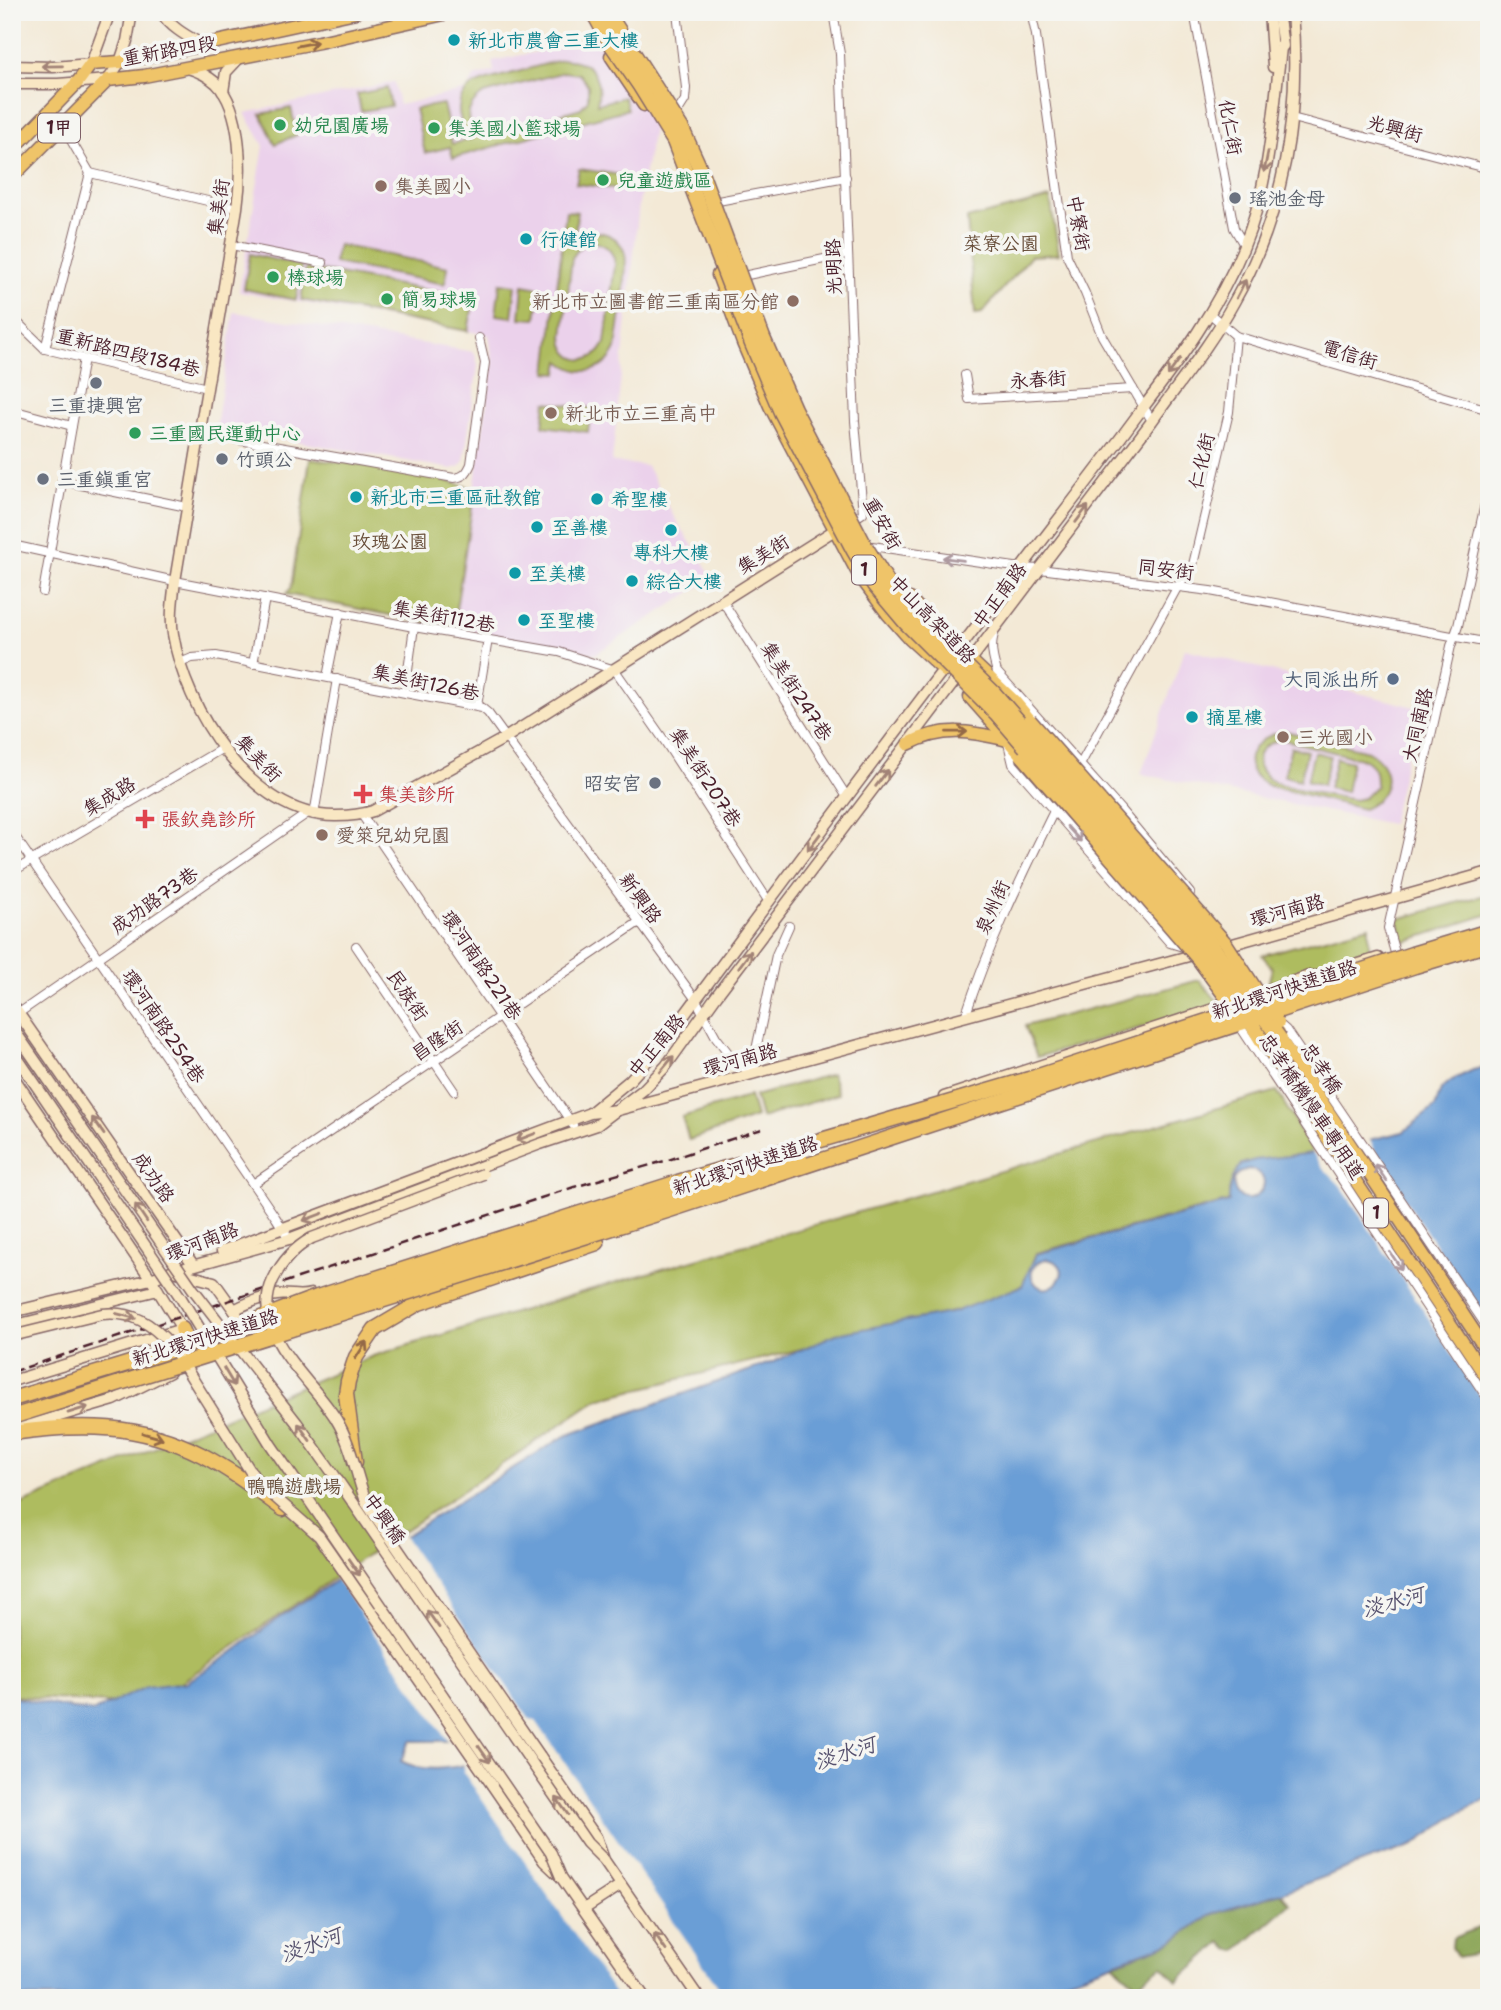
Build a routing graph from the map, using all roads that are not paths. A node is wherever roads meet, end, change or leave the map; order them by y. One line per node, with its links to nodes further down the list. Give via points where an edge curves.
1 (110, 12): 21 (street)
2 (132, 12): 20 (street)
3 (161, 12): 18 (street, via 182,34)
4 (356, 12): 18 (main road, 重新路四段)
5 (453, 12): 19 (main road, 重新路四段, one-way to 5)
6 (586, 12): 45 (main road, 重安街 / 1, via 668,144)
7 (593, 12): 136 (highway, 中山高架道路 / 1, bridge, via 674,141 781,412 874,585 906,624 996,713 1196,943)
8 (607, 12): 135 (highway, 中山高架道路 / 1, bridge, via 686,137 794,409 880,571 917,618 994,693 1207,939)
9 (614, 12): 30 (main road, 重安街 / 1)
10 (677, 12): 30 (street, via 686,88)
11 (833, 12): 37 (street, 光明路, via 840,54)
12 (1031, 12): 55 (street, 中寮街, via 1067,256 1102,336)
13 (1194, 12): 40 (street, 化仁街, via 1234,228)
14 (1269, 12): 28 (street, 中正南路)
15 (1278, 12): 17 (street)
16 (1292, 12): 29 (street, 中正南路)
17 (1282, 40): 28 (street, 中正南路); 29 (street, 中正南路)
18 (203, 45): 20 (main road, 重新路四段)
19 (240, 57): 23 (main road, 重新路四段); 27 (street, via 226,72)
20 (120, 62): 21 (main road, 重新路四段); 24 (street)
21 (91, 64): 22 (street, one-way to 22); 25 (main road, 1甲)
22 (12, 66)
23 (187, 68): 24 (main road, 重新路四段); 27 (street, via 207,77)
24 (108, 80): 25 (street); 32 (main road, 重新路四段 / 1甲)
25 (77, 83): 26 (street); 33 (main road, 1甲)
26 (12, 84)
27 (223, 92): 39 (street, 集美街, via 240,156)
28 (1275, 94): 40 (street, 中正南路, one-way to 40, via 1266,166)
29 (1294, 104): 31 (street, 中正南路)
30 (678, 111): 38 (main road, 重安街 / 1)
31 (1292, 118): 34 (street, 光興街); 48 (street, 中正南路, one-way to 31, via 1268,228)
32 (62, 125): 35 (street); 36 (main road, 重新路四段 / 1甲)
33 (12, 150)
34 (1489, 169)
35 (90, 173): 39 (street); 51 (street)
36 (12, 177)
37 (846, 177): 38 (street); 42 (street, 光明路)
38 (718, 201): 44 (main road, 重安街 / 1)
39 (237, 208): 41 (street, 集美街)
40 (1244, 245): 46 (street, 中正南路)
41 (231, 246): 43 (street); 54 (street, 集美街)
42 (848, 254): 44 (street); 65 (street, 光明路, via 863,513)
43 (323, 263)
44 (747, 277): 45 (street); 65 (main road, 重安街 / 1, via 798,403)
45 (719, 278): 66 (main road, 重安街 / 1, via 770,406)
46 (1209, 313): 48 (street, 電信街); 56 (street, 中正南路, one-way to 56)
47 (12, 317): 51 (street, 重新路四段184巷)
48 (1221, 324): 49 (street, 電信街); 59 (street, 中正南路)
49 (1236, 336): 58 (street, 電信街); 73 (street, 仁化街, via 1229,412 1192,569)
50 (479, 338): 61 (street, via 485,363 471,464 462,477)
51 (45, 349): 52 (street, 重新路四段184巷)
52 (84, 358): 54 (street, 重新路四段184巷); 60 (street)
53 (965, 375): 55 (street, 永春街, via 969,399)
54 (207, 388): 61 (street, 集美街)
55 (1133, 389): 56 (street, 中寮街)
56 (1144, 407): 59 (street, 中寮街); 70 (street, 中正南路)
57 (12, 410): 60 (street)
58 (1489, 410)
59 (1152, 421): 71 (street, 中正南路, one-way to 59)
60 (72, 426): 62 (street)
61 (200, 432): 64 (street, 集美街)
62 (62, 481): 64 (street); 69 (street)
63 (1489, 486): 80 (street, 大同南路)
64 (187, 507): 72 (street, 集美街)
65 (856, 517): 66 (street, 集美街); 68 (main road, 重安街 / 1)
66 (835, 530): 76 (street, 集美街); 87 (main road, 重安街 / 1, via 870,592)
67 (12, 545): 69 (street, 集美街112巷)
68 (872, 546): 70 (street, 同安街, one-way to 68); 83 (main road, 重安街 / 1, via 902,590)
69 (49, 555): 72 (street, 集美街112巷); 74 (street)
70 (1021, 568): 71 (street, 同安街); 83 (street, 中正南路)
71 (1040, 569): 73 (street, 同安街); 79 (street, 中正南路)
72 (175, 581): 75 (street, 集美街112巷); 85 (street, 集美街, via 172,626)
73 (1178, 586): 80 (street, 同安街); 99 (street)
74 (43, 592)
75 (265, 598): 77 (street, 集美街112巷); 86 (street)
76 (722, 600): 88 (street, 集美街); 100 (street, 集美街247巷)
77 (340, 612): 78 (street, 集美街112巷); 90 (street)
78 (414, 627): 81 (street, 集美街112巷); 92 (street)
79 (996, 628): 84 (street, 中正南路); 89 (street, 重安街, via 991,647)
80 (1454, 636): 82 (street, 同安街); 111 (street, 大同南路)
81 (488, 639): 88 (street, 集美街112巷, via 559,652); 93 (street)
82 (1489, 643)
83 (958, 649): 84 (main road, 重安街 / 1); 87 (street, 中正南路)
84 (971, 660): 89 (main road, 重安街 / 1); 91 (street, 中正南路)
85 (180, 663): 86 (street, 集美街126巷, via 216,656); 98 (street, 集美街)
86 (253, 664): 90 (street, 集美街126巷)
87 (943, 669): 91 (main road, 重安街 / 1); 100 (street, 中正南路)
88 (615, 670): 95 (street, 集美街); 113 (street, 集美街207巷)
89 (994, 676): 99 (street, 重安街); 110 (street, 重安街, via 1020,725); 133 (main road, 忠孝橋 / 1, bridge, via 1226,943)
90 (332, 678): 92 (street, 集美街126巷); 102 (street)
91 (956, 681): 94 (main road, 重安街 / 1); 97 (street, 中正南路)
92 (405, 692): 93 (street, 集美街126巷)
93 (477, 706): 95 (street, 集美街126巷, via 488,713)
94 (979, 706): 96 (main road, 重安街 / 1); 112 (street, 重安街, via 1001,722)
95 (505, 738): 103 (street, 集美街); 115 (street, 新興路)
96 (1008, 740): 97 (main road, one-way to 96, via 955,731); 101 (street, 重安街, via 1013,764); 105 (main road, 忠孝橋 / 1, bridge)
97 (908, 744): 129 (street, 中正南路, one-way to 97)
98 (223, 748): 102 (street, 集美街, via 274,798); 106 (street, 集成路)
99 (1080, 765): 109 (street, 重安街)
100 (847, 797): 113 (street, 中正南路, one-way to 113)
101 (1054, 811): 114 (street, 重安街, one-way to 114); 131 (street, 泉州街, via 975,984)
102 (311, 814): 103 (street, 集美街); 123 (street, 成功路73巷)
103 (362, 815): 130 (street, 環河南路221巷)
104 (12, 832): 106 (street, 環河南路254巷)
105 (1095, 840): 136 (main road, 忠孝橋 / 1, bridge); 171 (street, 忠孝橋機慢車專用道, one-way to 171, bridge, via 1103,859 1191,959 1247,1036)
106 (32, 861): 107 (street, 集成路); 123 (street, 環河南路254巷)
107 (12, 872)
108 (1489, 872): 111 (street, 環河南路)
109 (1178, 878): 110 (street); 120 (street, 重安街, via 1221,930)
110 (1166, 889): 112 (street); 120 (street, 重安街)
111 (1394, 898): 120 (street, 環河南路); 122 (street, 大同南路, via 1388,928)
112 (1154, 899): 114 (street); 121 (street, 重安街)
113 (769, 902): 127 (street, 中正南路)
114 (1141, 910): 121 (street, 重安街, via 1170,943)
115 (639, 922): 127 (street, 新興路); 130 (street, 昌隆街)
116 (789, 926): 139 (street, via 776,955)
117 (1489, 928): 122 (street); 165 (highway, 新北環河快速道路, bridge, via 1029,1079 678,1182 330,1292)
118 (1489, 944): 124 (street); 147 (highway, 新北環河快速道路, bridge)
119 (356, 946): 138 (street, 民族街)
120 (1218, 948): 121 (street, 環河南路); 126 (street, 重安街, via 1239,977)
121 (1201, 953): 126 (street, 重安街, via 1226,986); 131 (street, 環河南路)
122 (1395, 953): 124 (street, 大同南路); 125 (street)
123 (98, 957): 128 (street, 成功路73巷); 146 (street, 環河南路254巷)
124 (1400, 971): 132 (street)
125 (1321, 976): 126 (street); 132 (highway, via 1313,986 1282,998)
126 (1243, 999): 132 (street, 重安街); 150 (street)
127 (696, 1000): 129 (street, 新興路); 143 (street, 中正南路, via 648,1061)
128 (16, 1008): 151 (street, 成功路, one-way to 128)
129 (704, 1014): 139 (street, 新興路, via 736,1063); 142 (street, 中正南路, one-way to 129, via 666,1066)
130 (499, 1017): 138 (street, 昌隆街); 144 (street, 環河南路221巷)
131 (965, 1017): 139 (street, 環河南路)
132 (1254, 1017): 153 (street, via 954,1122); 165 (highway, bridge)
133 (1278, 1023): 135 (main road, 忠孝橋 / 1, bridge); 162 (street, 忠孝橋機慢車專用道, one-way to 133)
134 (12, 1027): 177 (street, 中興橋, one-way to 134, bridge, via 587,1843 298,1423 193,1289)
135 (1280, 1039): 166 (main road, 忠孝橋 / 1)
136 (1264, 1044): 168 (main road, 忠孝橋 / 1)
137 (12, 1050): 178 (street, one-way to 178, bridge, via 181,1298 271,1446 551,1853)
138 (434, 1061): 141 (street, 民族街); 146 (street, 昌隆街)
139 (754, 1074): 142 (street, 環河南路)
140 (12, 1076): 154 (street)
141 (454, 1091)
142 (618, 1110): 143 (street, 環河南路); 145 (street, 中正南路)
143 (590, 1113): 144 (street, 環河南路)
144 (569, 1120): 145 (street, 環河南路221巷); 148 (street, 環河南路, one-way to 148)
145 (577, 1132): 149 (street, 環河南路); 175 (street, bridge, via 483,1174 312,1238 278,1268 269,1287 270,1328 336,1418)
146 (253, 1184): 148 (street, 環河南路254巷)
147 (670, 1210): 173 (highway, 新北環河快速道路, bridge); 175 (highway, one-way to 147, bridge, via 346,1394 356,1357 375,1329 419,1303 597,1243)
148 (282, 1228): 149 (street, 環河南路254巷); 151 (street, 環河南路)
149 (289, 1239): 152 (street, 環河南路)
150 (474, 1242): 153 (street); 156 (street)
151 (192, 1263): 152 (street); 154 (street, 環河南路)
152 (174, 1271): 155 (street); 157 (street, via 215,1282)
153 (484, 1271): 164 (street)
154 (151, 1279): 155 (street); 158 (street, 環河南路)
155 (158, 1290): 159 (street, 環河南路); 161 (street)
156 (302, 1297): 157 (street, via 279,1294); 160 (highway, via 282,1311)
157 (234, 1310): 160 (street)
158 (12, 1312)
159 (12, 1326)
160 (243, 1326): 164 (street); 165 (highway)
161 (182, 1329): 165 (highway); 167 (street)
162 (1489, 1330)
163 (12, 1336): 176 (street, one-way to 176, bridge, via 113,1313 148,1324 172,1346 254,1477)
164 (252, 1341): 165 (street)
165 (190, 1351): 169 (highway); 170 (highway, 新北環河快速道路, bridge); 174 (street, one-way to 165, via 114,1399)
166 (1489, 1354)
167 (12, 1381)
168 (1489, 1382)
169 (68, 1392): 170 (street, via 47,1388); 172 (highway); 173 (street, via 54,1406)
170 (12, 1399)
171 (1489, 1401)
172 (12, 1410)
173 (12, 1418)
174 (12, 1432): 176 (highway, one-way to 176, bridge, via 80,1426 149,1434 203,1456)
175 (355, 1463): 177 (street, bridge, via 367,1504 596,1837)
176 (309, 1527): 178 (street, bridge, via 339,1563 544,1861)
177 (604, 1860): 179 (street, 中興橋)
178 (561, 1877): 180 (street)
179 (621, 1885): 180 (street); 182 (street, 中興橋, one-way to 179)
180 (584, 1909): 181 (street)
181 (645, 1998)
182 (699, 1998)

